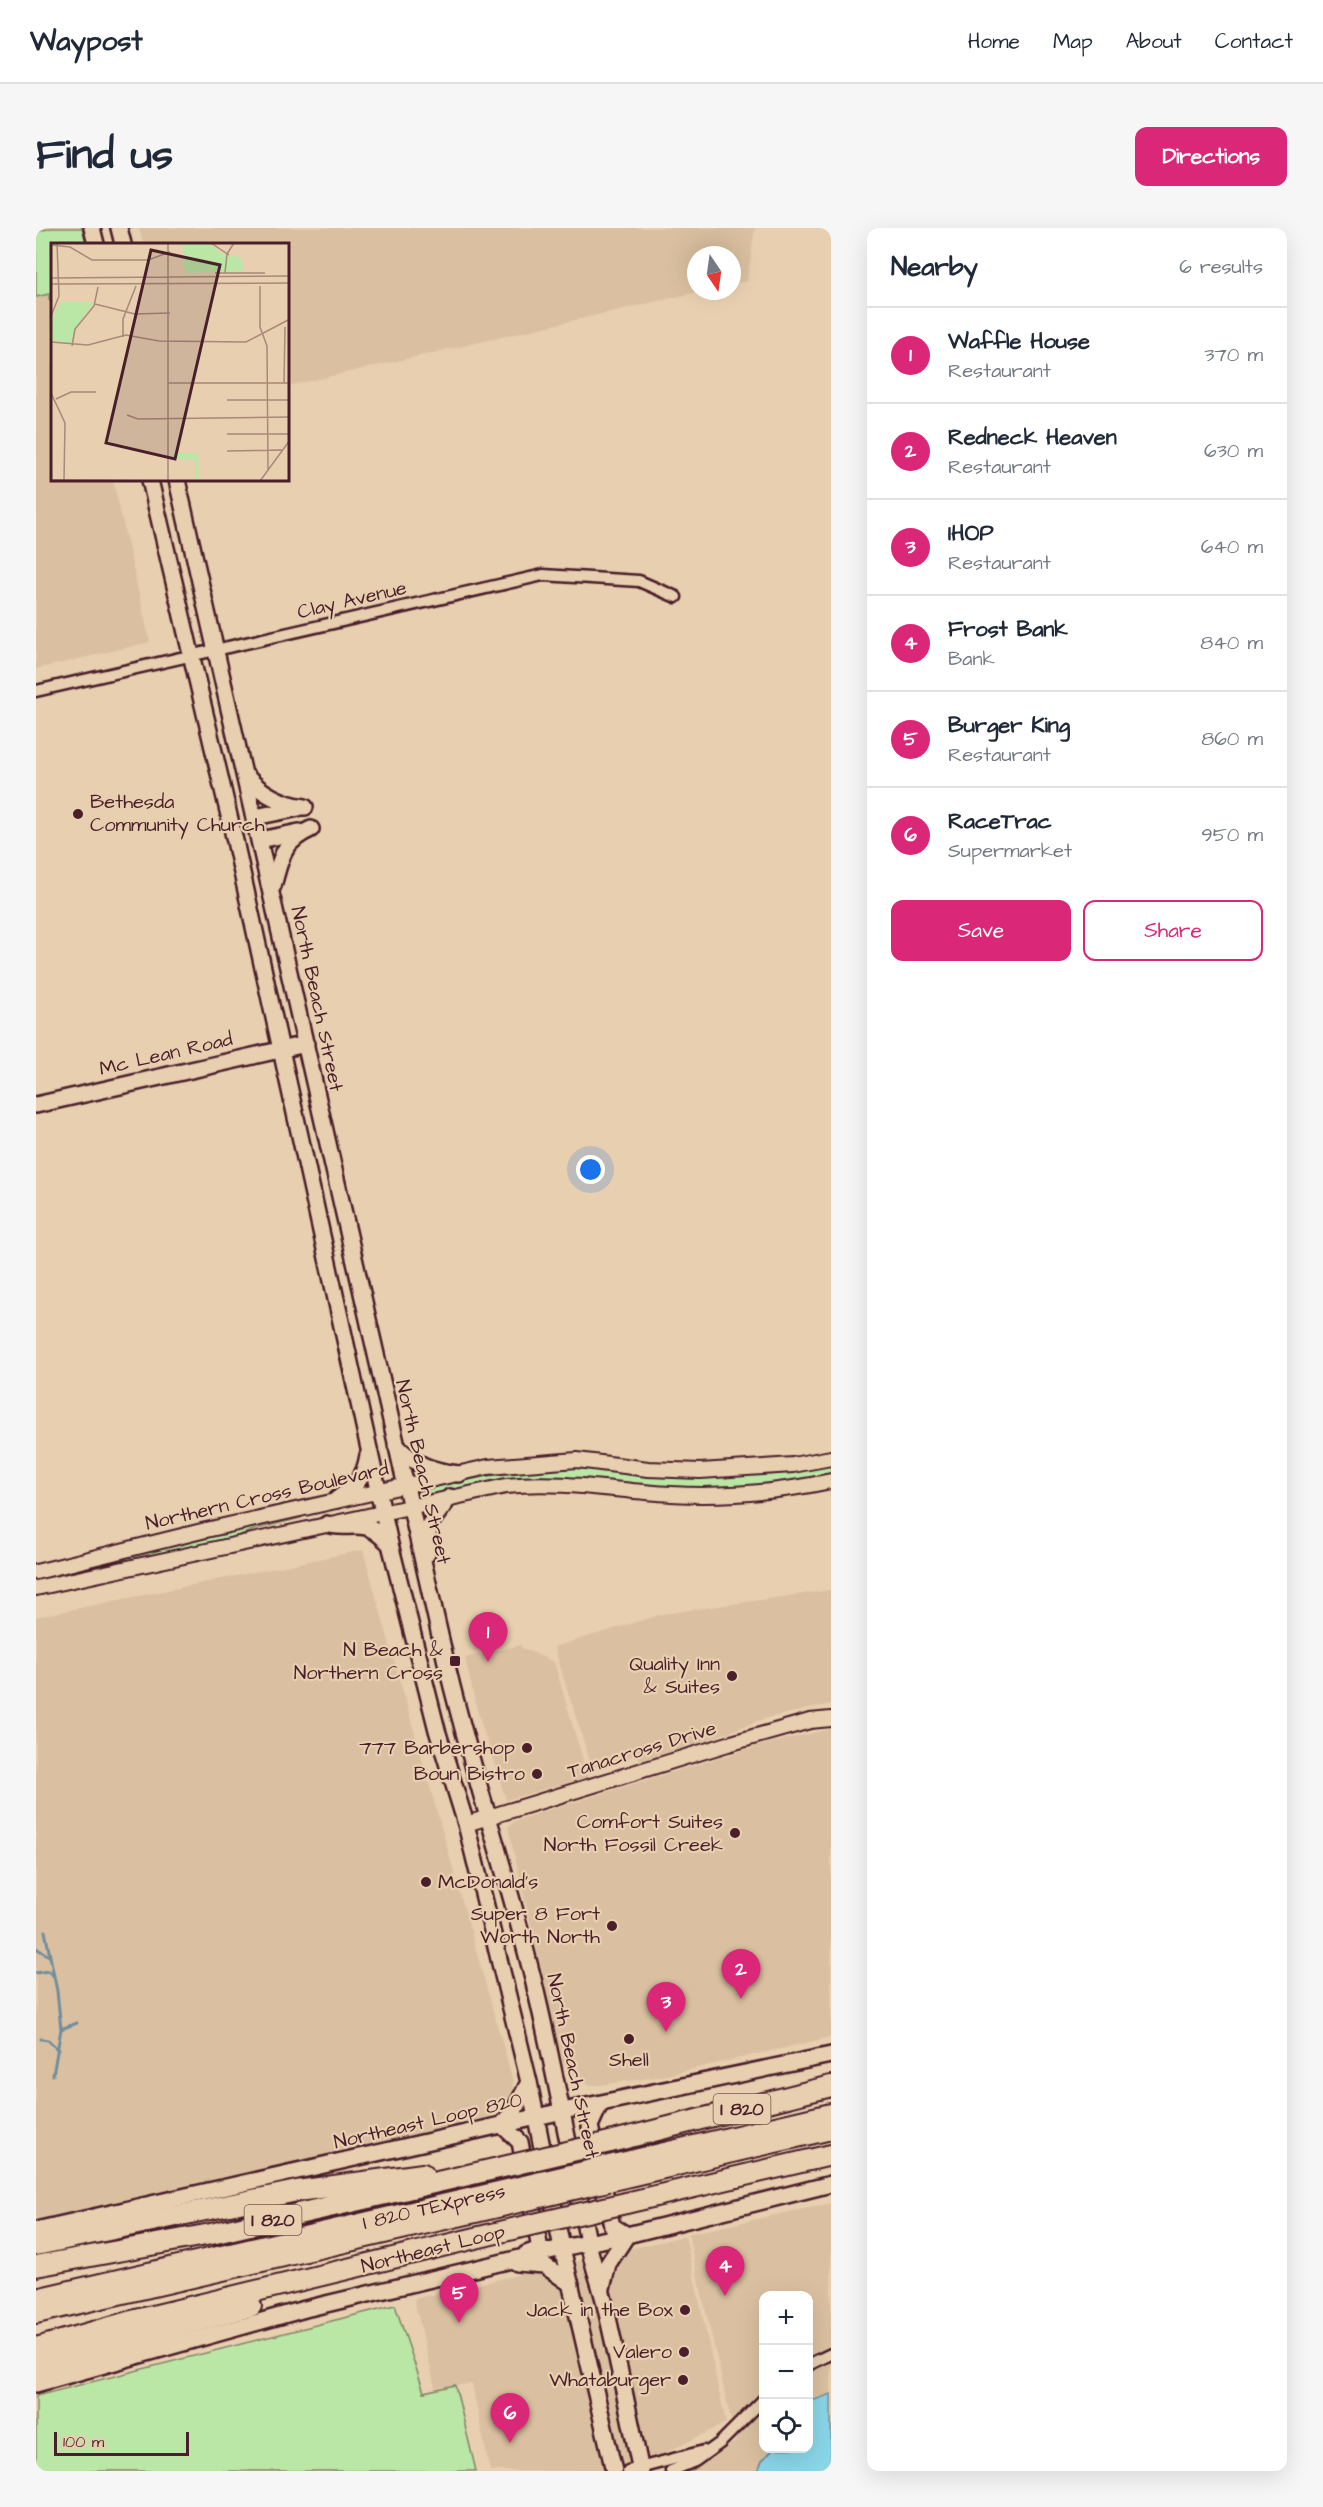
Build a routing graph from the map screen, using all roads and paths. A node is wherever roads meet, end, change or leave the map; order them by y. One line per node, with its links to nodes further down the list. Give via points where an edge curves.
1 (92, 228): 3 (main road)
2 (119, 228): 4 (main road)
3 (96, 243)
4 (123, 243)
5 (150, 482): 9 (main road)
6 (177, 482): 8 (main road, North Beach Street)
7 (676, 597): 8 (street, Clay Avenue, via 639,581 543,575)
8 (216, 649): 9 (street, Clay Avenue); 11 (main road, North Beach Street)
9 (190, 655): 10 (street, Clay Avenue); 16 (main road)
10 (36, 691)
11 (245, 776): 12 (main road, North Beach Street); 12 (main road, via 268,796 305,807)
12 (255, 817): 13 (main road, North Beach Street)
13 (260, 840): 14 (main road, North Beach Street); 14 (main road, via 311,829 287,845)
14 (272, 888): 15 (main road, North Beach Street)
15 (306, 1044): 16 (main road, Mc Lean Road); 18 (main road, North Beach Street)
16 (279, 1050): 17 (main road, Mc Lean Road); 19 (main road)
17 (36, 1105)
18 (395, 1443): 21 (main road, via 407,1458 423,1467); 23 (main road, North Beach Street)
19 (369, 1446): 24 (main road); 26 (main road, via 365,1472)
20 (831, 1458): 21 (street, Northern Cross Boulevard, via 793,1465 700,1471 547,1460)
21 (459, 1474): 23 (street, Northern Cross Boulevard)
22 (831, 1481): 25 (street, Northern Cross Boulevard, via 708,1494 534,1483)
23 (405, 1484): 24 (street, Northern Cross Boulevard); 27 (main road, North Beach Street)
24 (379, 1490): 26 (street, Northern Cross Boulevard); 28 (main road)
25 (450, 1497): 27 (street, Northern Cross Boulevard); 32 (main road, via 429,1525)
26 (336, 1500): 31 (street, Northern Cross Boulevard)
27 (410, 1506): 28 (street, Northern Cross Boulevard); 32 (main road, North Beach Street)
28 (383, 1512): 29 (street, Northern Cross Boulevard); 30 (main road)
29 (327, 1524): 30 (main road, via 364,1527); 33 (street, Northern Cross Boulevard)
30 (390, 1544): 36 (main road, via 437,1730)
31 (36, 1572)
32 (428, 1584): 35 (main road, North Beach Street, via 462,1728)
33 (36, 1588)
34 (831, 1719): 35 (street, Tanacross Drive, via 810,1721 724,1745)
35 (489, 1817): 36 (street, Tanacross Drive); 41 (main road, North Beach Street, via 533,1978)
36 (466, 1824): 38 (main road)
37 (831, 2055): 40 (main road, Northeast Loop 820)
38 (528, 2082): 42 (main road); 44 (main road)
39 (831, 2086): 46 (highway, I 820, bridge)
40 (600, 2104): 41 (main road, Northeast Loop 820); 50 (main road, via 590,2126 612,2226)
41 (563, 2110): 42 (main road, Northeast Loop 820); 51 (main road, North Beach Street)
42 (536, 2117): 44 (main road, Northeast Loop 820); 53 (main road)
43 (829, 2118): 48 (highway, I 820 TEXpress, bridge)
44 (502, 2125): 49 (main road, Northeast Loop 820); 55 (main road, via 520,2142 539,2244 537,2250)
45 (831, 2155): 54 (highway, Northeast Loop, bridge)
46 (513, 2164): 52 (highway, via 497,2158 422,2174 343,2183); 57 (highway, I 820, via 211,2234)
47 (831, 2184): 50 (main road)
48 (522, 2194): 56 (highway, I 820 TEXpress); 60 (highway, I 820 TEXpress)
49 (36, 2230)
50 (627, 2235): 51 (main road); 59 (main road, via 608,2264)
51 (589, 2242): 53 (main road); 59 (main road, North Beach Street)
52 (36, 2245)
53 (562, 2248): 55 (main road); 58 (main road)
54 (424, 2251): 63 (highway, Northeast Loop); 66 (highway, via 406,2264)
55 (505, 2261): 58 (main road, via 544,2265); 67 (main road, via 305,2309)
56 (258, 2262): 61 (highway, I 820 TEXpress); 62 (highway, via 244,2274)
57 (36, 2266)
58 (571, 2284): 71 (main road)
59 (601, 2291): 70 (main road, North Beach Street)
60 (41, 2296)
61 (36, 2313)
62 (36, 2324)
63 (36, 2348)
64 (831, 2354): 65 (street)
65 (813, 2363)
66 (36, 2368)
67 (36, 2384)
68 (759, 2404): 69 (street)
69 (707, 2450): 70 (street); 72 (street, via 695,2461)
70 (637, 2470)
71 (614, 2471)
72 (671, 2471)

